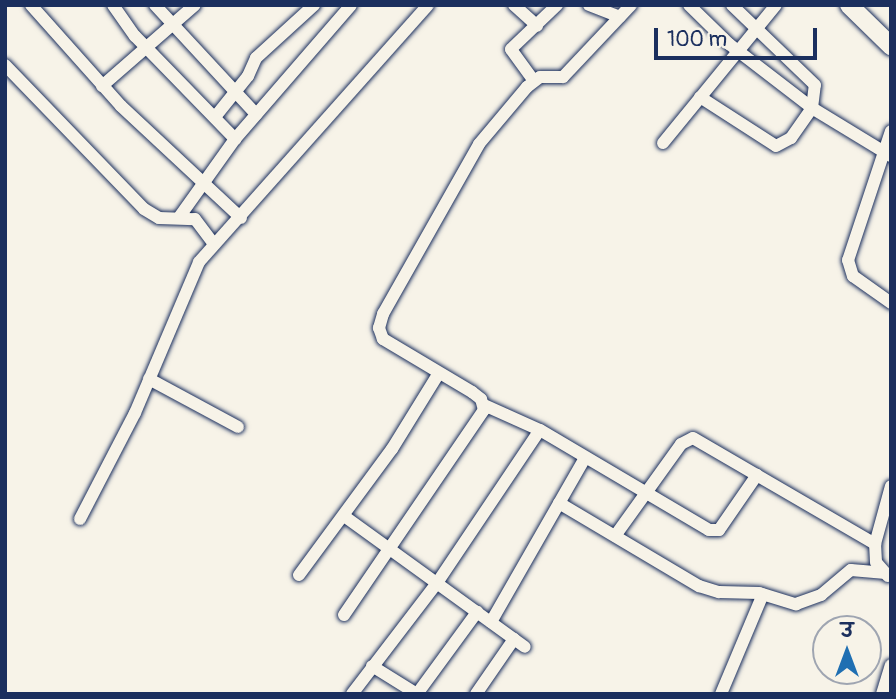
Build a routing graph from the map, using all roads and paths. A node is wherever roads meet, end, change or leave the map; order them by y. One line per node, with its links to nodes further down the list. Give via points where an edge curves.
1 (31, 5): 25 (street)
2 (113, 5): 21 (street)
3 (156, 5): 17 (street)
4 (195, 5): 17 (street)
5 (314, 5): 26 (street, via 256,58)
6 (351, 5): 29 (street)
7 (428, 5): 37 (street)
8 (514, 5): 18 (street)
9 (589, 5): 16 (street)
10 (631, 5): 16 (street)
11 (689, 5): 22 (street)
12 (732, 5): 19 (street)
13 (776, 5): 19 (street)
14 (849, 5): 20 (street)
15 (552, 7): 18 (street)
16 (620, 17): 24 (street, via 564,77)
17 (173, 25): 21 (street); 26 (street)
18 (537, 26): 24 (street, via 511,49)
19 (757, 29): 22 (street); 28 (street, via 815,85)
20 (891, 46)
21 (146, 48): 25 (street); 30 (street)
22 (739, 51): 27 (street); 28 (street)
23 (5, 65): 36 (street, via 145,209 159,218)
24 (534, 81): 40 (street, via 470,156 380,320 383,339)
25 (102, 86): 35 (street)
26 (235, 94): 29 (street); 30 (street)
27 (701, 97): 28 (street, via 776,146 791,138); 33 (street)
28 (812, 108): 34 (street)
29 (256, 114): 32 (street)
30 (215, 117): 32 (street)
31 (891, 131): 34 (street)
32 (235, 139): 35 (street)
33 (663, 143)
34 (887, 153): 39 (street, via 848,260 853,275)
35 (204, 183): 36 (street); 37 (street)
36 (180, 216): 38 (street, via 202,225)
37 (241, 218): 38 (street)
38 (214, 244): 41 (street, via 195,271)
39 (891, 303)
40 (439, 373): 42 (street); 50 (street)
41 (149, 379): 43 (street); 51 (street)
42 (484, 405): 44 (street); 54 (street)
43 (239, 427)
44 (540, 430): 45 (street); 57 (street)
45 (585, 458): 47 (street); 49 (street)
46 (757, 475): 47 (street, via 714,531); 47 (street, via 706,443 686,439); 53 (street)
47 (645, 494): 52 (street)
48 (889, 494): 53 (street)
49 (559, 503): 52 (street); 61 (street)
50 (344, 516): 54 (street); 55 (street)
51 (80, 519)
52 (615, 536): 58 (street, via 707,589)
53 (874, 544): 56 (street)
54 (390, 549): 57 (street); 60 (street)
55 (299, 575)
56 (887, 575): 58 (street, via 851,570 803,603)
57 (437, 583): 59 (street); 64 (street)
58 (763, 594): 69 (street)
59 (477, 612): 61 (street); 67 (street)
60 (344, 615)
61 (491, 622): 62 (street)
62 (514, 639): 63 (street); 68 (street)
63 (525, 647)
64 (372, 666): 66 (street); 67 (street)
65 (891, 666): 70 (street)
66 (352, 694)
67 (417, 694)
68 (476, 694)
69 (722, 694)
70 (882, 694)

